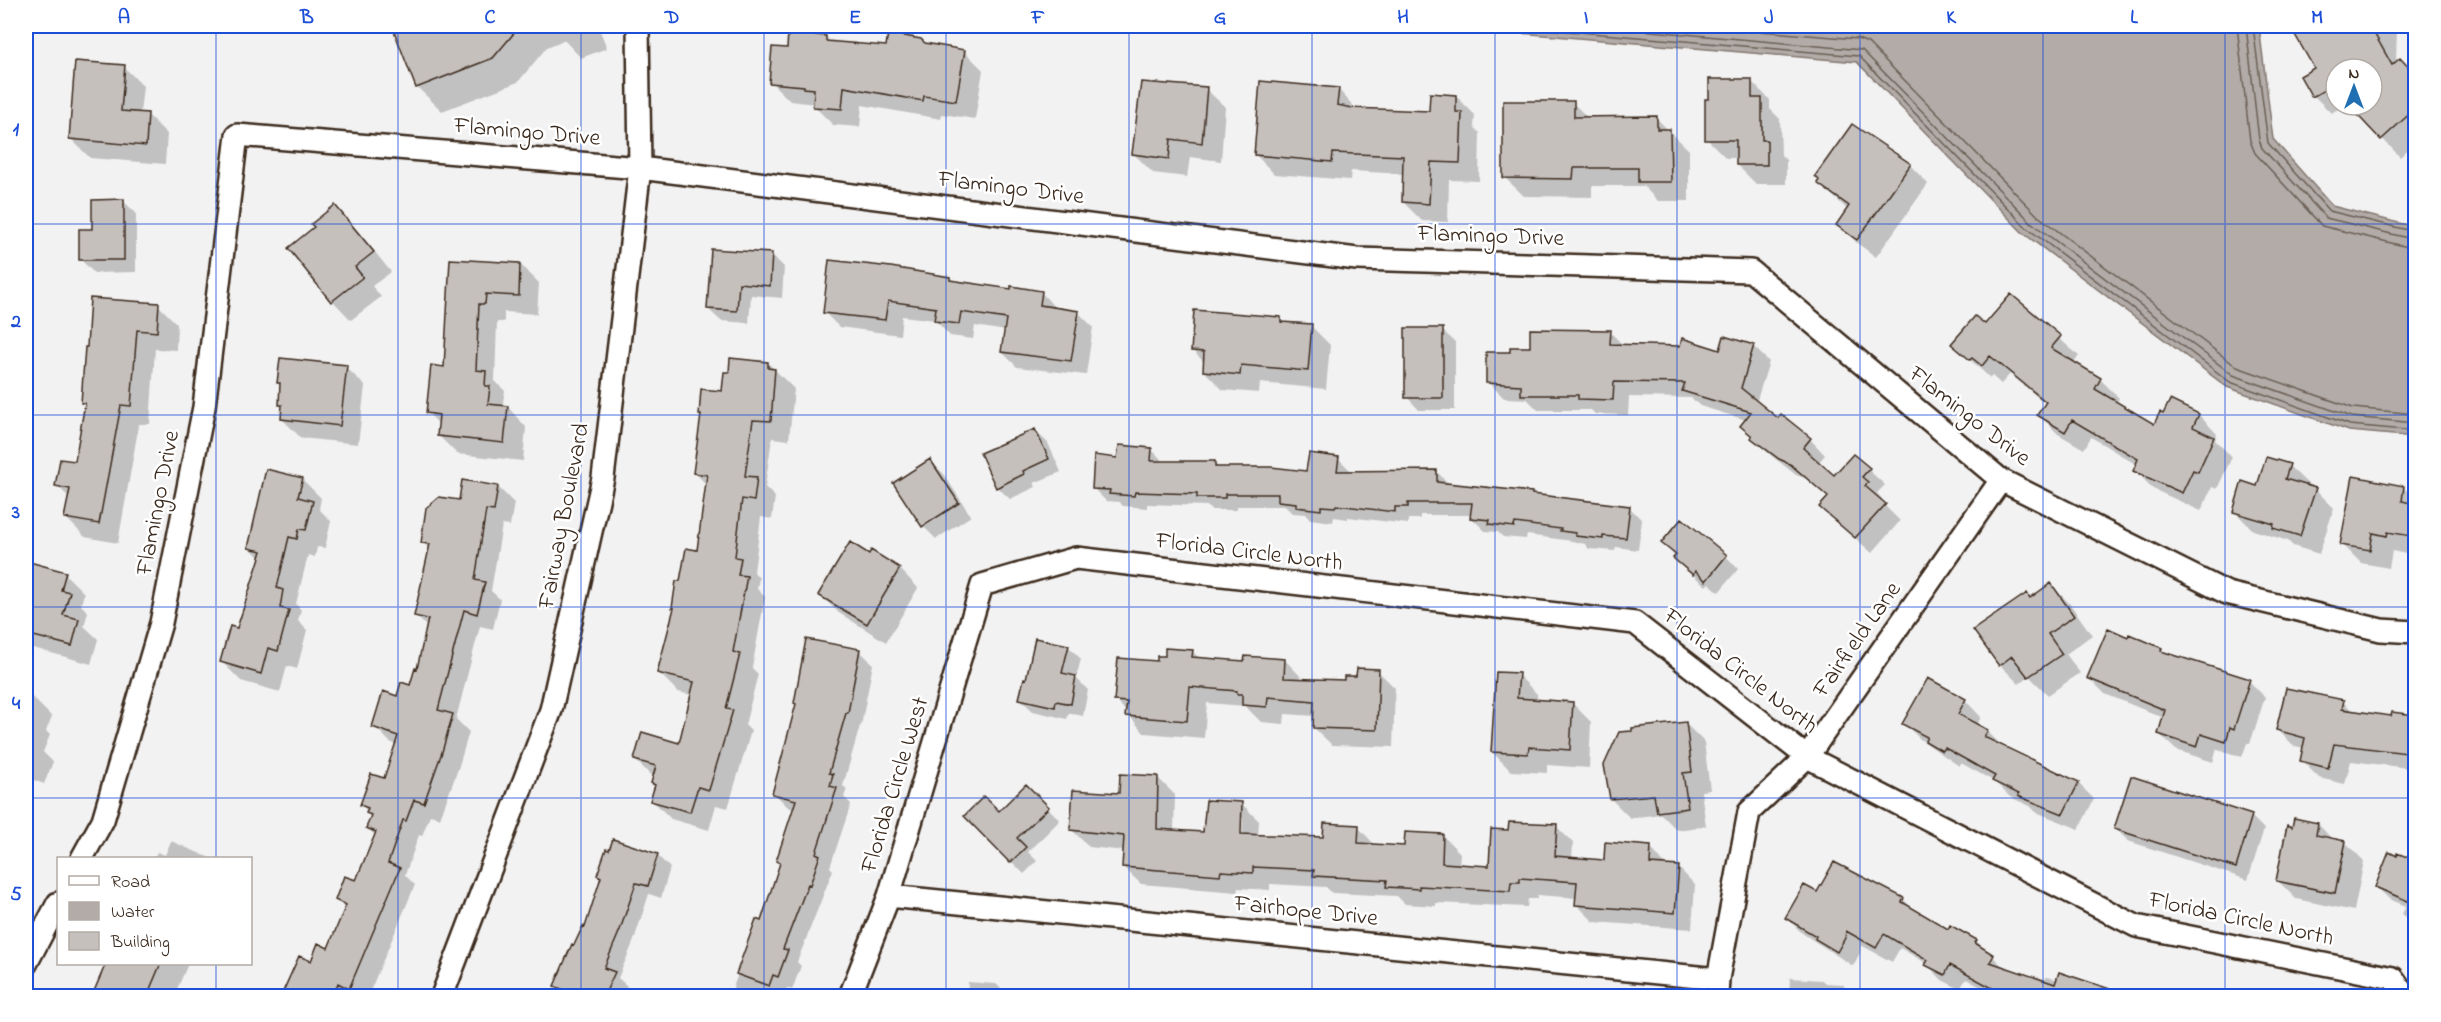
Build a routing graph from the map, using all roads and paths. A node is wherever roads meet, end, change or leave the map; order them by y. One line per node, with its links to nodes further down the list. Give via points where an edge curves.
1 (638, 26): 2 (street, Fairway Boulevard)
2 (640, 168): 3 (street, Flamingo Drive, via 1357,259 1751,271); 7 (street, Flamingo Drive, via 237,135 204,407 161,623 103,820); 12 (street, Fairway Boulevard, via 603,478 552,710)
3 (2001, 480): 5 (street, Flamingo Drive, via 2227,593 2381,630); 6 (street, Fairfield Lane)
4 (982, 585): 6 (street, Florida Circle North, via 1076,558 1635,623); 8 (street, Florida Circle West)
5 (2415, 632)
6 (1807, 757): 11 (street, Fairfield Lane, via 1749,812); 14 (street, Florida Circle North, via 2136,926 2393,978)
7 (83, 857)
8 (889, 896): 11 (street, Fairhope Drive); 13 (street, Florida Circle West)
9 (57, 905): 10 (street)
10 (26, 964)
11 (1717, 988)
12 (442, 996)
13 (850, 996)
14 (2406, 996)

